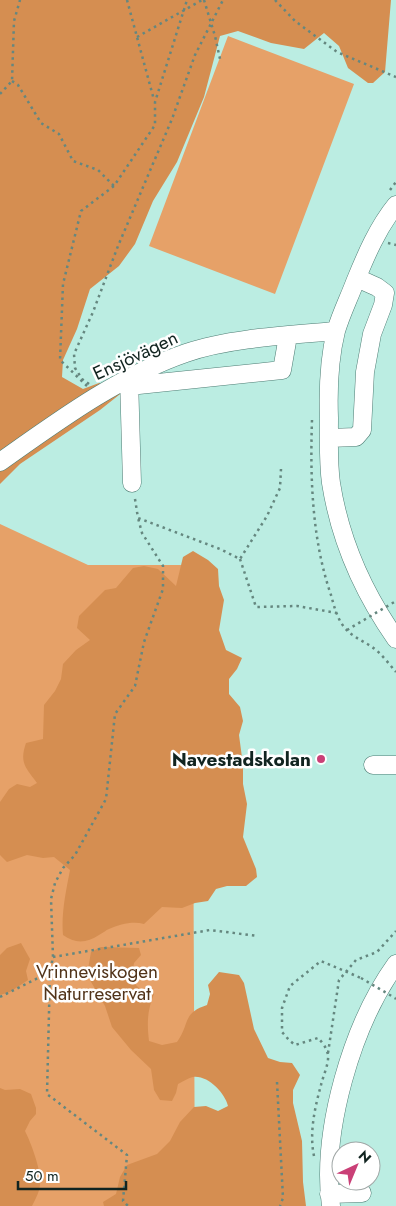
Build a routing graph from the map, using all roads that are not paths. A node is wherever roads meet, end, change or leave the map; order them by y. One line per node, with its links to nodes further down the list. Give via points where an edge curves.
1 (396, 205): 2 (street, via 375,238)
2 (357, 278): 3 (street); 6 (street, via 385,293 372,334 365,372 362,430 356,437)
3 (336, 331): 4 (street, Ensjövägen); 6 (street, via 328,395)
4 (288, 336): 5 (street, Ensjövägen, via 187,352); 5 (street, via 282,370)
5 (129, 382): 7 (street, Ensjövägen, via 100,394); 8 (street)
6 (329, 438): 9 (street, via 331,481 347,548 370,599)
7 (0, 462)
8 (132, 483)
9 (396, 639)
10 (396, 765): 11 (street)
11 (373, 766)
12 (396, 964): 14 (street, via 360,1029 350,1061 333,1130 329,1162)
13 (362, 1193): 14 (street)
14 (330, 1200)

